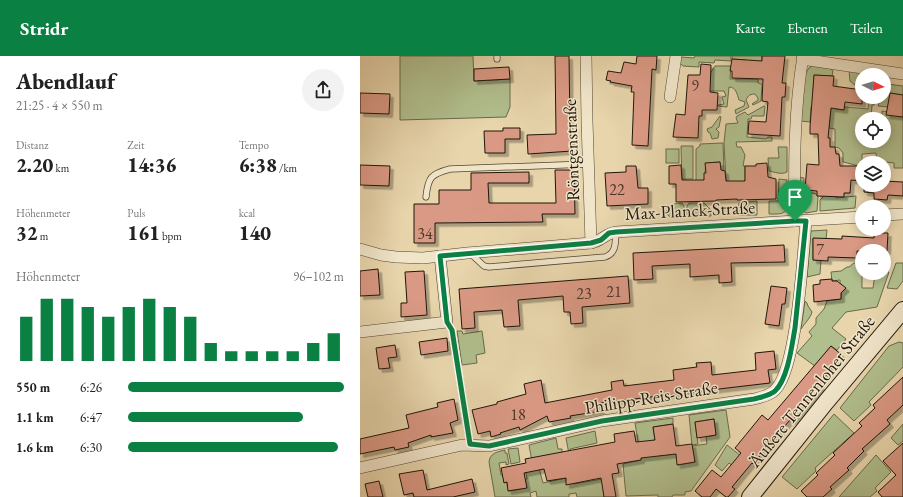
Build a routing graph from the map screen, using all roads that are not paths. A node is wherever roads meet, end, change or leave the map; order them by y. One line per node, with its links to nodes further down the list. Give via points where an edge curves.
1 (586, 56): 6 (street, Röntgenstraße)
2 (676, 56): 5 (street)
3 (802, 58): 4 (street); 11 (street, Philipp-Reis-Straße, via 794,143)
4 (903, 74)
5 (670, 97)
6 (588, 164): 7 (lane, via 450,169 431,177); 13 (street, Röntgenstraße)
7 (426, 197)
8 (903, 214): 9 (street)
9 (891, 215)
10 (855, 217): 11 (street, Max-Planck-Straße)
11 (800, 221): 12 (street, Max-Planck-Straße); 20 (street, Philipp-Reis-Straße, via 792,342 783,378 776,390 754,399 602,421 489,446)
12 (616, 232): 13 (street, Max-Planck-Straße); 15 (lane, Max-Planck-Straße, via 614,249 605,257 489,267)
13 (591, 243): 15 (street, Max-Planck-Straße)
14 (360, 249): 16 (street, Max-Planck-Straße, via 396,257)
15 (467, 253): 16 (street, Max-Planck-Straße)
16 (440, 256): 18 (street)
17 (901, 318): 22 (street, Äußere Tennenloher Straße, via 830,398)
18 (447, 322): 19 (street); 20 (lane, via 452,330)
19 (360, 332)
20 (470, 444): 21 (street, Philipp-Reis-Straße)
21 (360, 468)
22 (750, 497)

